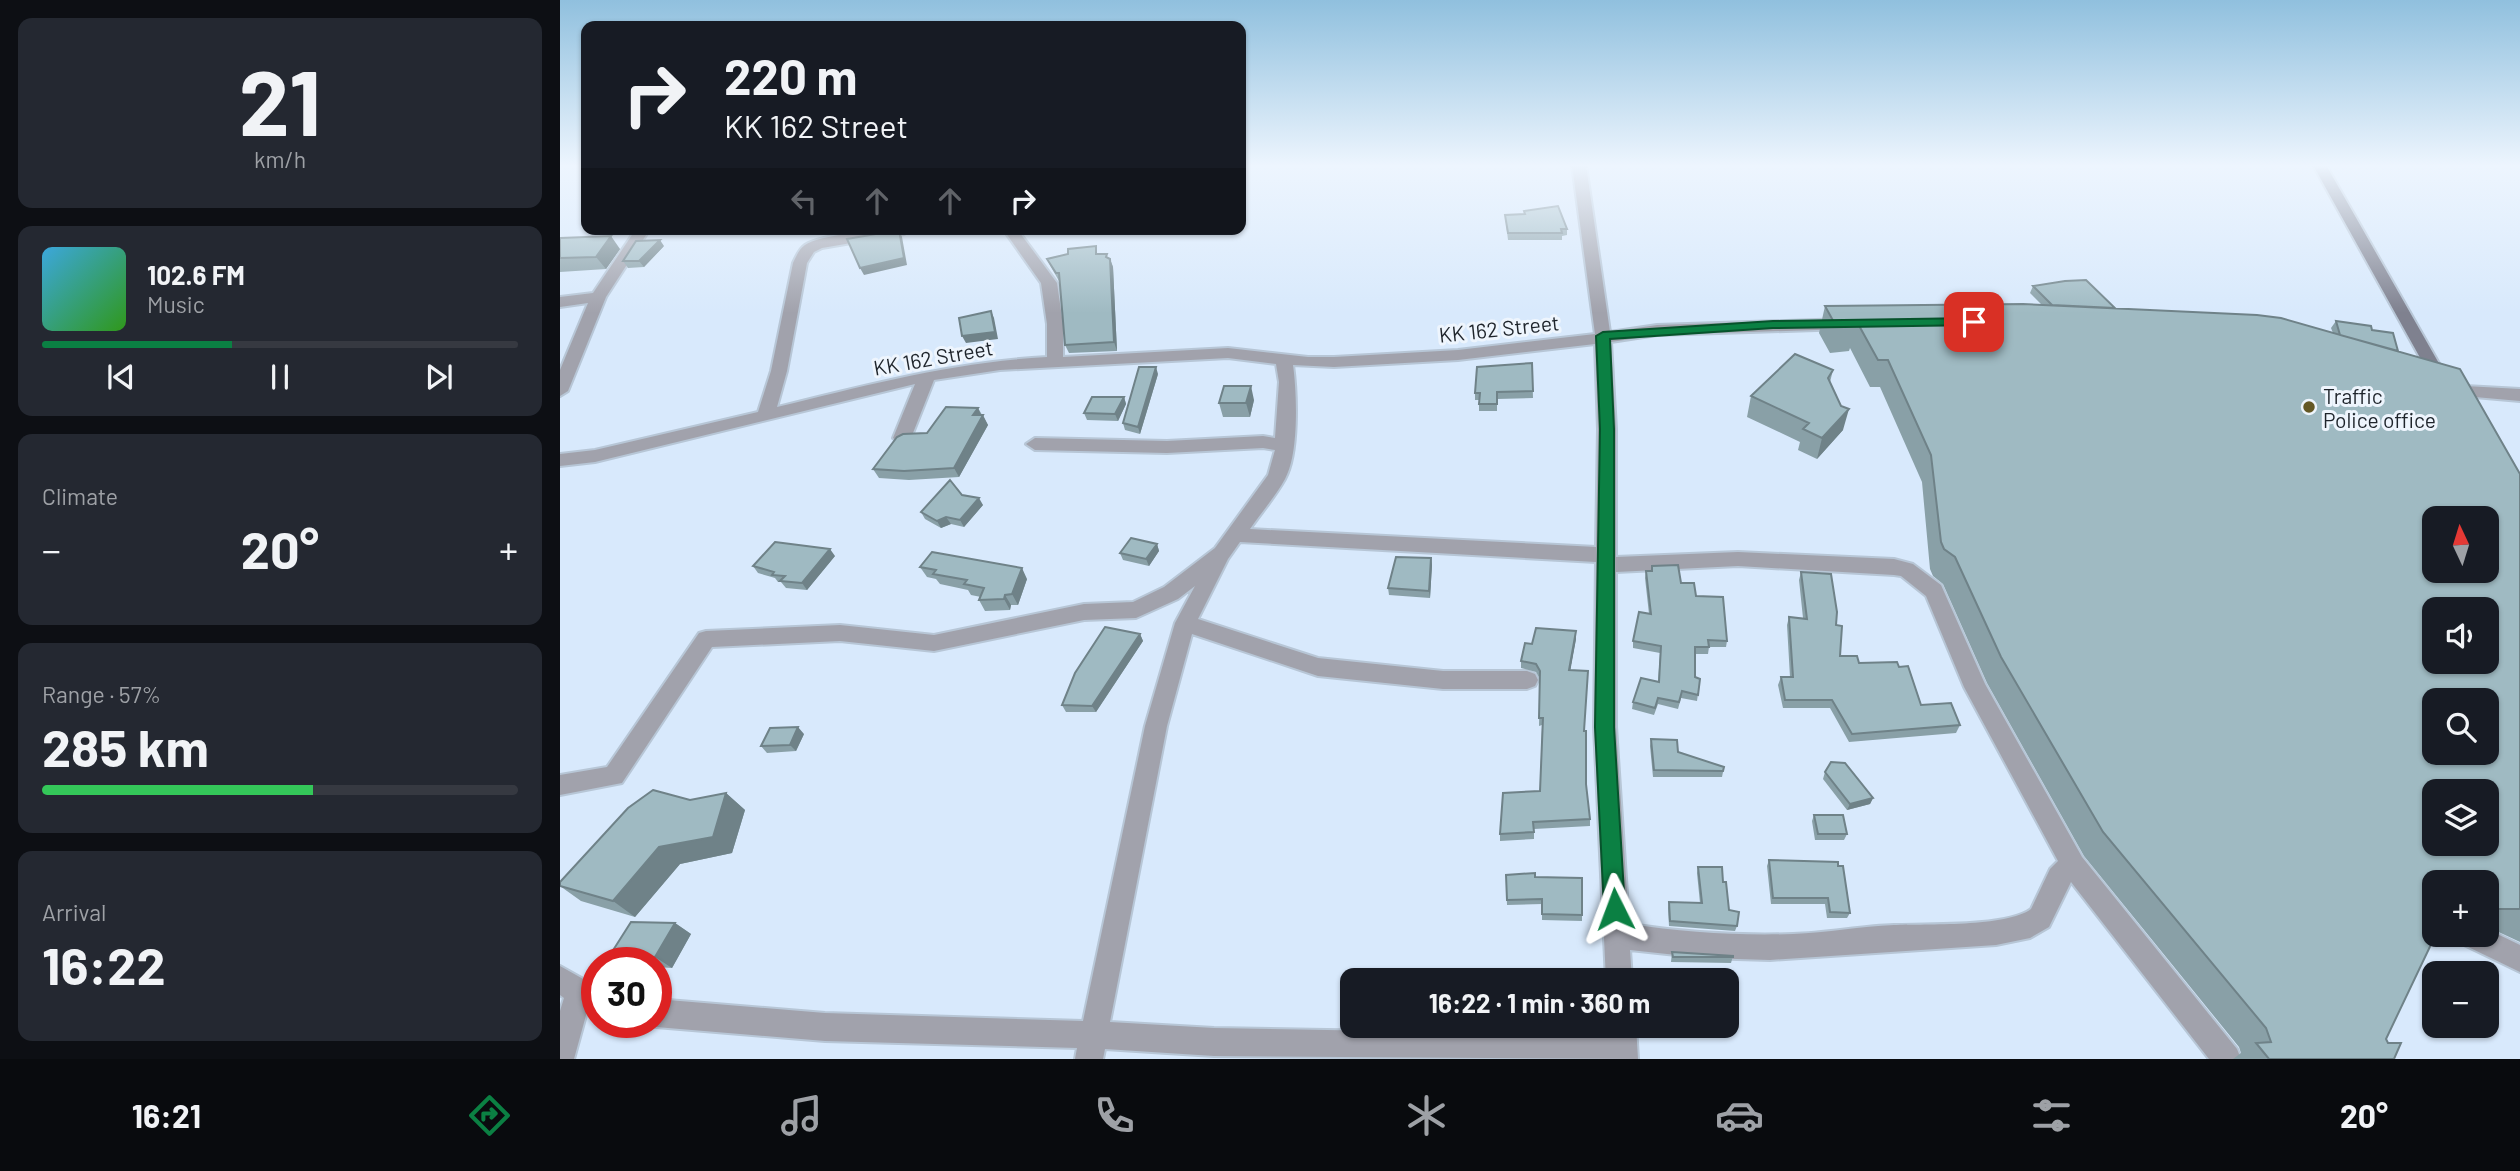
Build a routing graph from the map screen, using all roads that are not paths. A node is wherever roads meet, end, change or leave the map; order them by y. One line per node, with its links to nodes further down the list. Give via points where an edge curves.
1 (1586, 214): 9 (street)
2 (2347, 214): 14 (main road)
3 (639, 235): 6 (street)
4 (869, 235): 18 (street, via 808,249 800,263)
5 (1014, 235): 11 (street, via 1049,283)
6 (598, 297): 7 (street); 15 (street)
7 (560, 302)
8 (1871, 323): 9 (street, KK 162 Street, via 1773,324)
9 (1603, 336): 10 (street, KK 162 Street, via 1458,355); 24 (street)
10 (1284, 360): 11 (street, KK 162 Street, via 1228,353); 21 (street)
11 (1055, 362): 12 (street, KK 162 Street)
12 (927, 376): 18 (street, KK 162 Street); 19 (street)
13 (2420, 382): 14 (street)
14 (2446, 390): 16 (street); 17 (main road)
15 (560, 391)
16 (2520, 395)
17 (2459, 411)
18 (766, 415): 22 (street, KK 162 Street, via 595,456)
19 (902, 438)
20 (1035, 444): 21 (street, via 1167,447 1264,442)
21 (1284, 446): 23 (street, via 1277,477)
22 (560, 460)
23 (1228, 544): 24 (street); 25 (street); 27 (street, via 1171,593 1136,610 1084,612 934,642 839,633 706,639 614,776)
24 (1605, 560): 28 (street, via 1738,559 1894,567 1913,573 1934,590 1975,687); 29 (street, via 1605,727)
25 (1185, 623): 26 (street, via 1318,667 1443,680); 36 (street, via 1156,726)
26 (1527, 680)
27 (560, 785)
28 (2073, 865): 29 (street, via 2063,870 2047,910 2031,924 1978,936 1754,947 1681,945); 38 (street)
29 (1616, 935): 32 (street)
30 (2496, 947): 31 (street)
31 (2520, 959)
32 (1618, 968)
33 (579, 989): 37 (street)
34 (672, 1014): 36 (street)
35 (1623, 1044): 36 (street, via 1214,1042)
36 (1092, 1047)
37 (560, 1059)
38 (2227, 1059)

